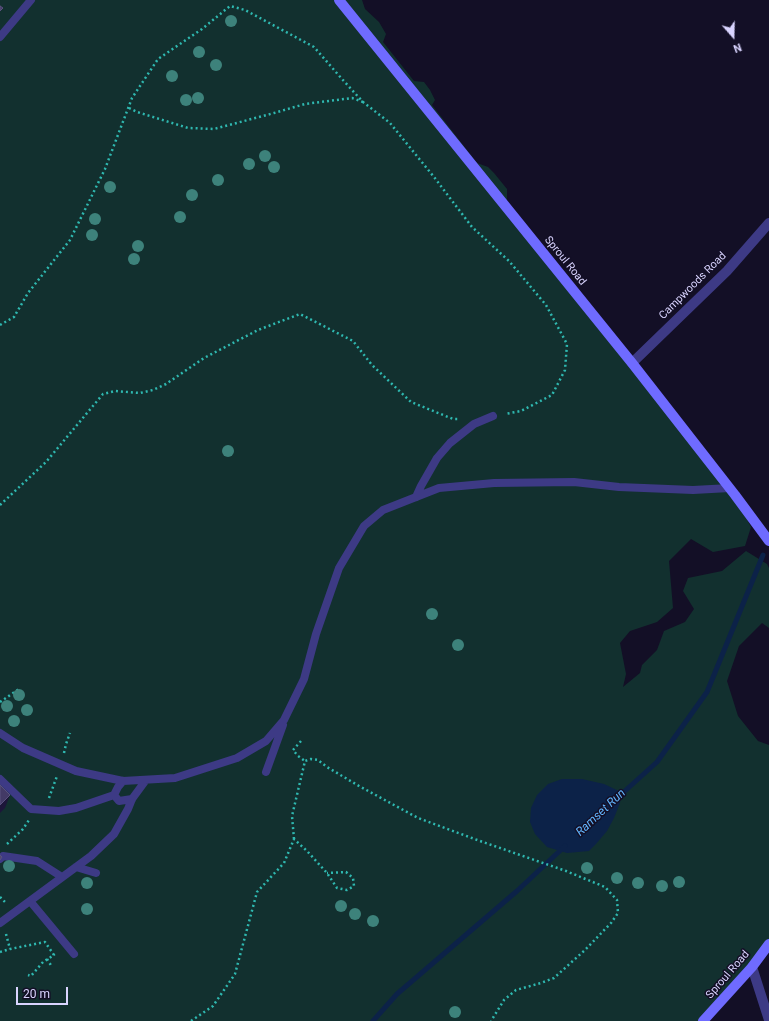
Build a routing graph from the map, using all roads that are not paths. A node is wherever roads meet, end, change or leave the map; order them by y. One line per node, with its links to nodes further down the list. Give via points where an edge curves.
1 (31, 0): 3 (lane)
2 (339, 0): 5 (main road, Sproul Road)
3 (0, 37)
4 (769, 223): 5 (street, Campwoods Road, via 727,271)
5 (632, 364): 7 (main road, Sproul Road)
6 (493, 416): 8 (lane, via 474,424 450,444 437,458)
7 (730, 488): 8 (lane, via 694,490 574,482 494,483 439,488); 9 (main road, Sproul Road)
8 (416, 497): 10 (lane, via 383,510 364,526 339,568 316,634 304,679)
9 (769, 541)
10 (284, 720): 12 (lane); 14 (lane, via 266,741 237,758 175,778)
11 (0, 733): 15 (lane, via 23,748 76,771)
12 (266, 772)
13 (0, 779): 16 (lane, via 31,809 59,811)
14 (146, 780): 15 (lane); 17 (lane)
15 (123, 781): 16 (lane)
16 (114, 795): 17 (lane, via 119,801)
17 (132, 799): 19 (lane, via 114,834)
18 (0, 859): 21 (lane, via 3,856 37,860)
19 (76, 867): 20 (lane); 21 (lane)
20 (96, 873)
21 (62, 877): 22 (lane)
22 (30, 901): 23 (lane); 25 (lane)
23 (0, 923)
24 (769, 944): 26 (main road, Sproul Road)
25 (74, 954)
26 (752, 967): 27 (street); 28 (main road, Sproul Road)
27 (769, 1020)
28 (703, 1021)

